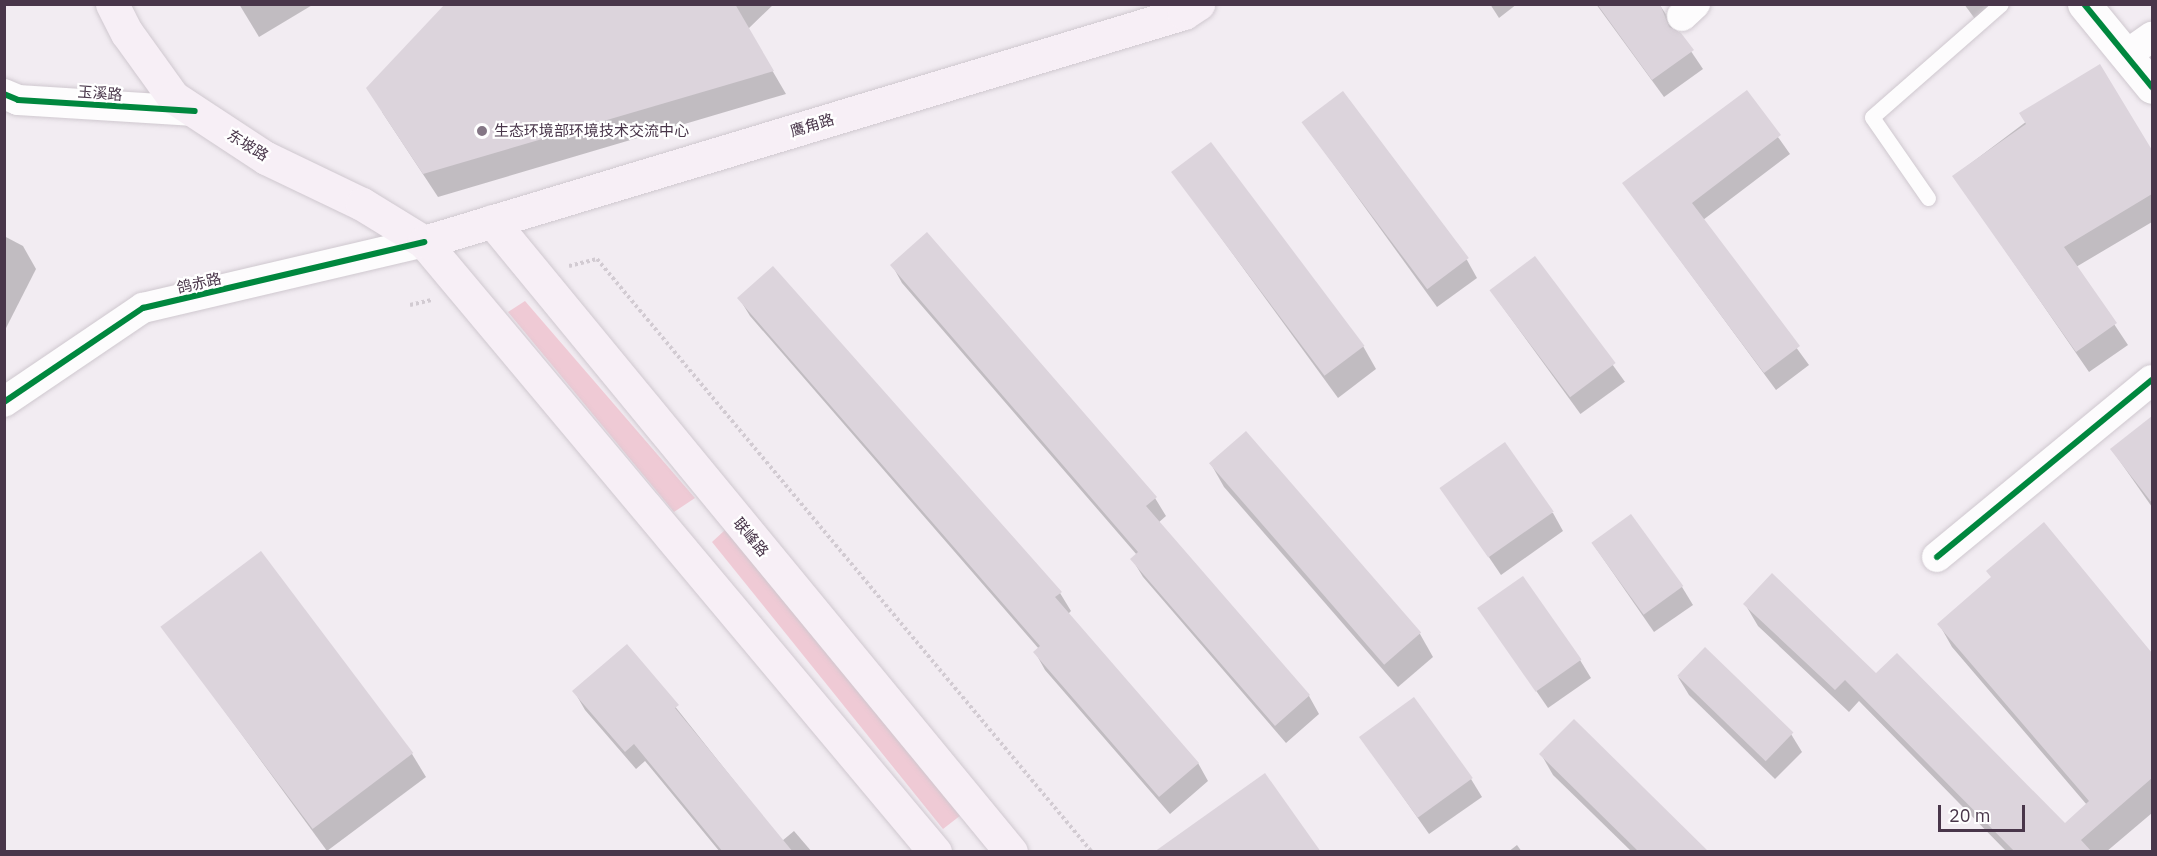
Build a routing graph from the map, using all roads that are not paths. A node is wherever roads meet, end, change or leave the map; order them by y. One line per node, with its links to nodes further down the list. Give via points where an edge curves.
1 (112, 4): 9 (main road, 东坡路, via 127,33 173,97)
2 (1198, 4): 11 (main road, 鹰角路, via 1184,13)
3 (2001, 4): 10 (lane, via 1872,117)
4 (2084, 4): 6 (street)
5 (2152, 37): 6 (street)
6 (2127, 56): 7 (street)
7 (2152, 87)
8 (4, 93): 9 (street, 玉溪路, via 18,100)
9 (195, 111): 12 (main road, 东坡路, via 266,158 362,204)
10 (1928, 198)
11 (492, 222): 12 (main road, 鹰角路); 17 (main road, 联峰路)
12 (424, 242): 14 (street, 鸽赤路, via 143,308); 16 (main road)
13 (2152, 380): 15 (street)
14 (4, 402)
15 (1937, 556)
16 (935, 852)
17 (1011, 852)

